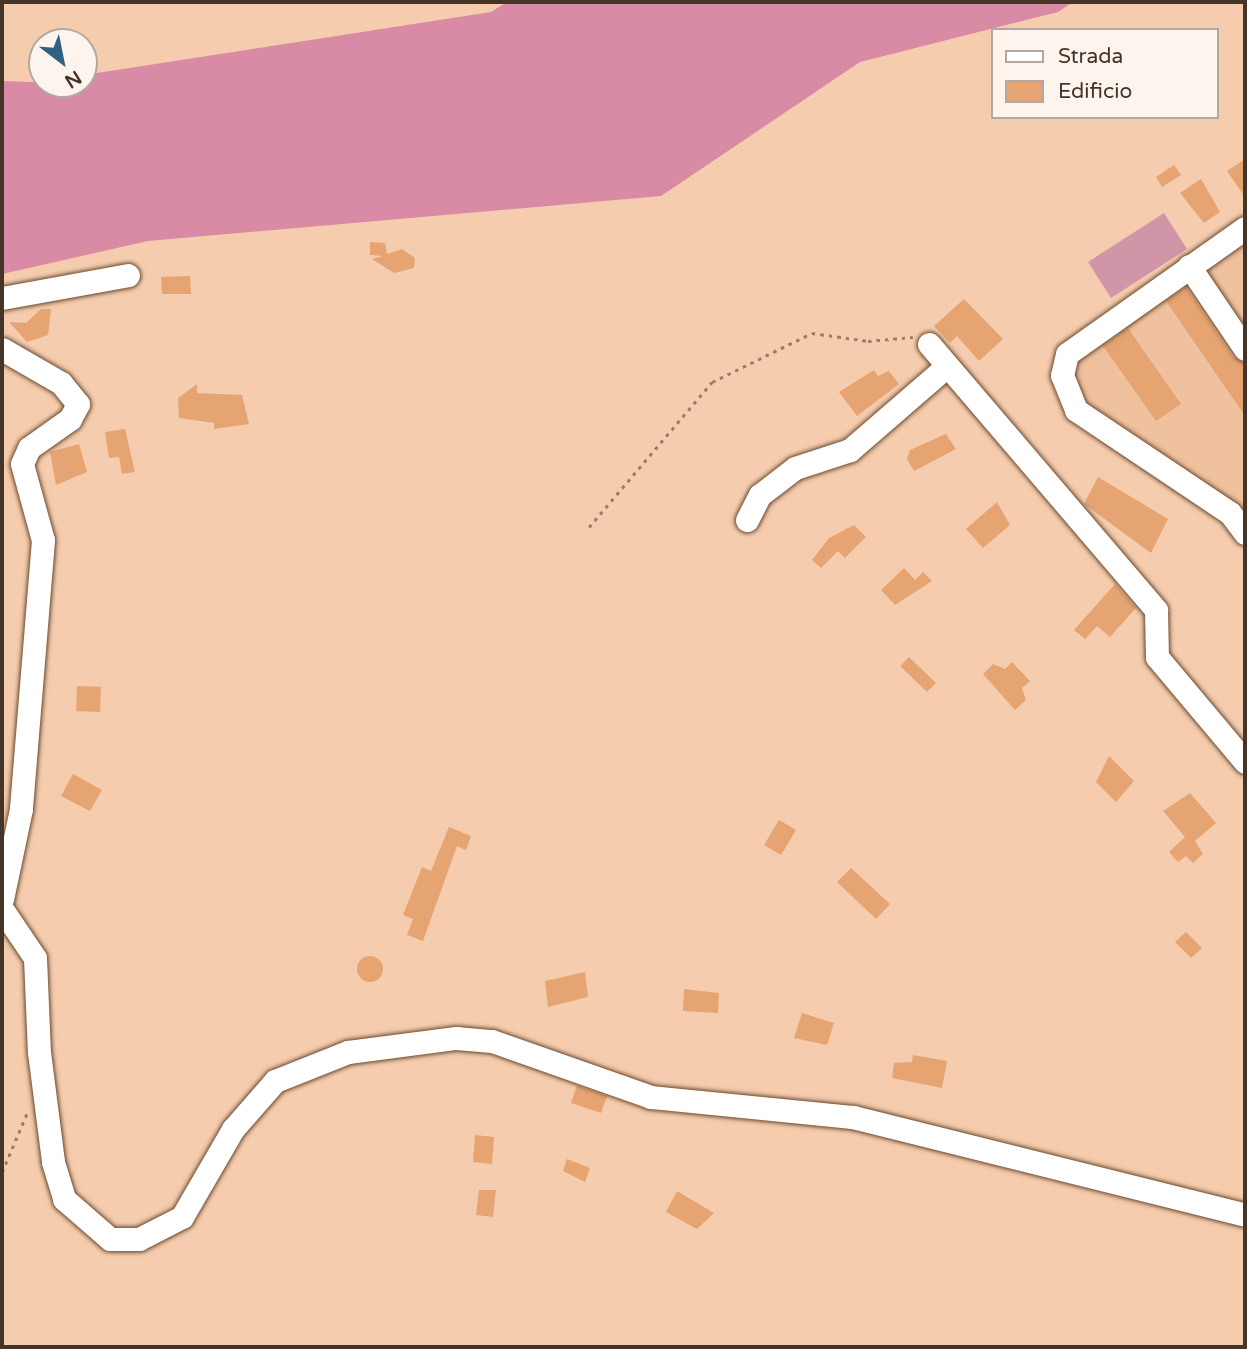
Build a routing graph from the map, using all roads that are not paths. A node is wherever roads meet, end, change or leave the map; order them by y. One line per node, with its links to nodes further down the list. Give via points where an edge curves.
1 (1245, 228): 2 (street)
2 (1189, 266): 7 (street); 9 (street, via 1067,354 1063,383 1076,410)
3 (128, 275): 4 (street)
4 (2, 298)
5 (929, 344): 8 (street)
6 (2, 349): 13 (street, via 61,383 78,404 71,419 29,448 22,464 43,540 21,809)
7 (1245, 349)
8 (947, 366): 10 (street, via 850,450 795,468 760,495); 12 (street, via 1156,610 1157,657)
9 (1238, 506): 11 (street)
10 (747, 520)
11 (1245, 533)
12 (1245, 762)
13 (2, 899)
14 (2, 909): 15 (street, via 35,958 39,1052 53,1162 65,1199 110,1239 139,1239 182,1217 233,1129 275,1081 348,1052 456,1038 492,1041 651,1097 853,1117)
15 (1245, 1215)

